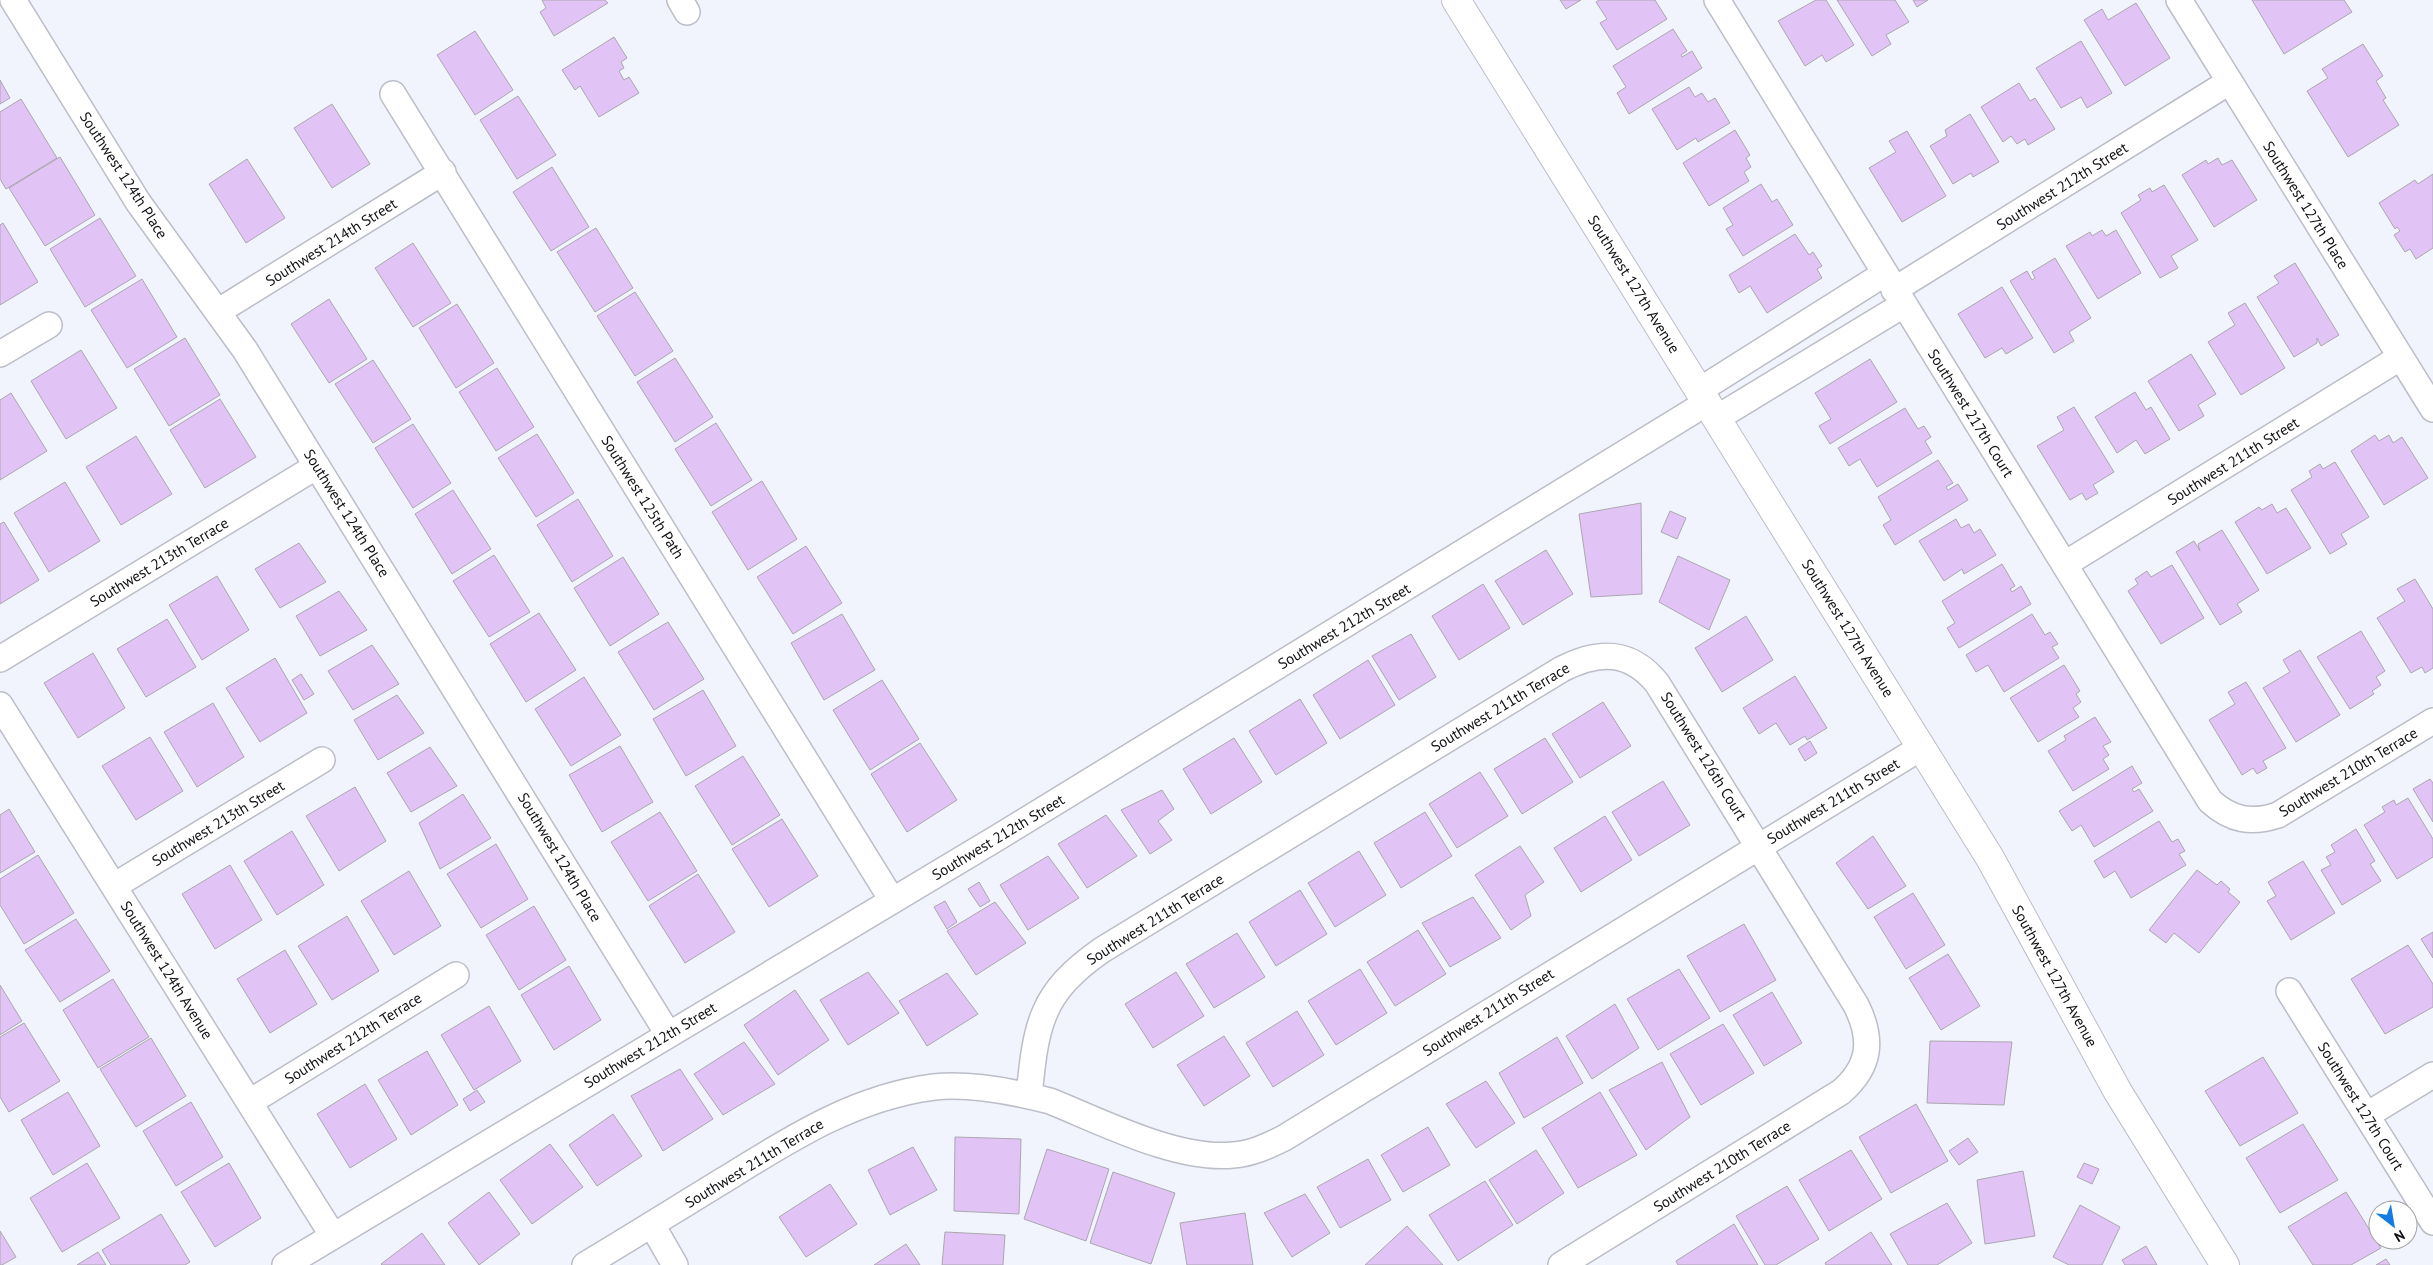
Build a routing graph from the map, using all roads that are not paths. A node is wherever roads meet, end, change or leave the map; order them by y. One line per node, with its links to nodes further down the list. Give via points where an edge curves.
1 (13, 0): 9 (street, Southwest 124th Place, via 138,202)
2 (1456, 0): 13 (street, Southwest 127th Avenue)
3 (1717, 0): 8 (street, Southwest 217th Court)
4 (2179, 0): 5 (street, Southwest 127th Place)
5 (2229, 82): 8 (street, Southwest 212th Street); 12 (street, Southwest 127th Place)
6 (393, 94): 7 (street, Southwest 125th Path)
7 (443, 172): 9 (street, Southwest 214th Street); 26 (street, Southwest 125th Path)
8 (1894, 290): 13 (street, Southwest 212th Street); 13 (street, Southwest 212th Street); 16 (street, Southwest 217th Court)
9 (219, 312): 15 (street, Southwest 124th Place)
10 (49, 325): 11 (street)
11 (0, 354)
12 (2401, 357): 14 (street, Southwest 127th Place); 16 (street, Southwest 211th Street)
13 (1708, 403): 21 (street, Southwest 127th Avenue); 26 (street, Southwest 212th Street)
14 (2433, 409)
15 (317, 466): 18 (street, Southwest 213th Terrace); 29 (street, Southwest 124th Place)
16 (2065, 564): 23 (street, Southwest 217th Court, via 2204,792 2220,810)
17 (1624, 657): 24 (street, Southwest 126th Court, via 1647,670 1658,683); 32 (street, Southwest 211th Terrace, via 1592,657 1562,668 1076,968 1056,992 1043,1015 1034,1049)
18 (0, 659)
19 (0, 705): 25 (street, Southwest 124th Avenue)
20 (2433, 721): 23 (street, Southwest 210th Terrace, via 2278,815 2264,820)
21 (1922, 747): 24 (street, Southwest 211th Street); 42 (street, Southwest 127th Avenue, via 1990,858 2118,1092)
22 (322, 760): 25 (street, Southwest 213th Street)
23 (2232, 817)
24 (1760, 845): 30 (street, Southwest 126th Court, via 1856,1005 1866,1031); 32 (street, Southwest 211th Street, via 1284,1138 1261,1149 1218,1156 1181,1152 1050,1101)
25 (114, 886): 33 (street, Southwest 124th Avenue)
26 (892, 900): 29 (street, Southwest 212th Street)
27 (456, 975): 33 (street, Southwest 212th Terrace)
28 (2289, 991): 34 (street, Southwest 127th Court)
29 (668, 1034): 37 (street, Southwest 212th Street)
30 (1867, 1051): 41 (street, Southwest 210th Terrace, via 1857,1074 1841,1092)
31 (2433, 1074): 34 (street)
32 (1029, 1096): 36 (street, Southwest 211th Terrace, via 936,1087 867,1102 801,1132)
33 (250, 1102): 37 (street, Southwest 124th Avenue)
34 (2367, 1115): 35 (street, Southwest 127th Court)
35 (2433, 1222)
36 (652, 1224): 39 (street, Southwest 211th Terrace); 40 (street)
37 (333, 1236): 38 (street, Southwest 212th Street)
38 (284, 1265)
39 (586, 1265)
40 (675, 1265)
41 (1561, 1265)
42 (2225, 1265)

